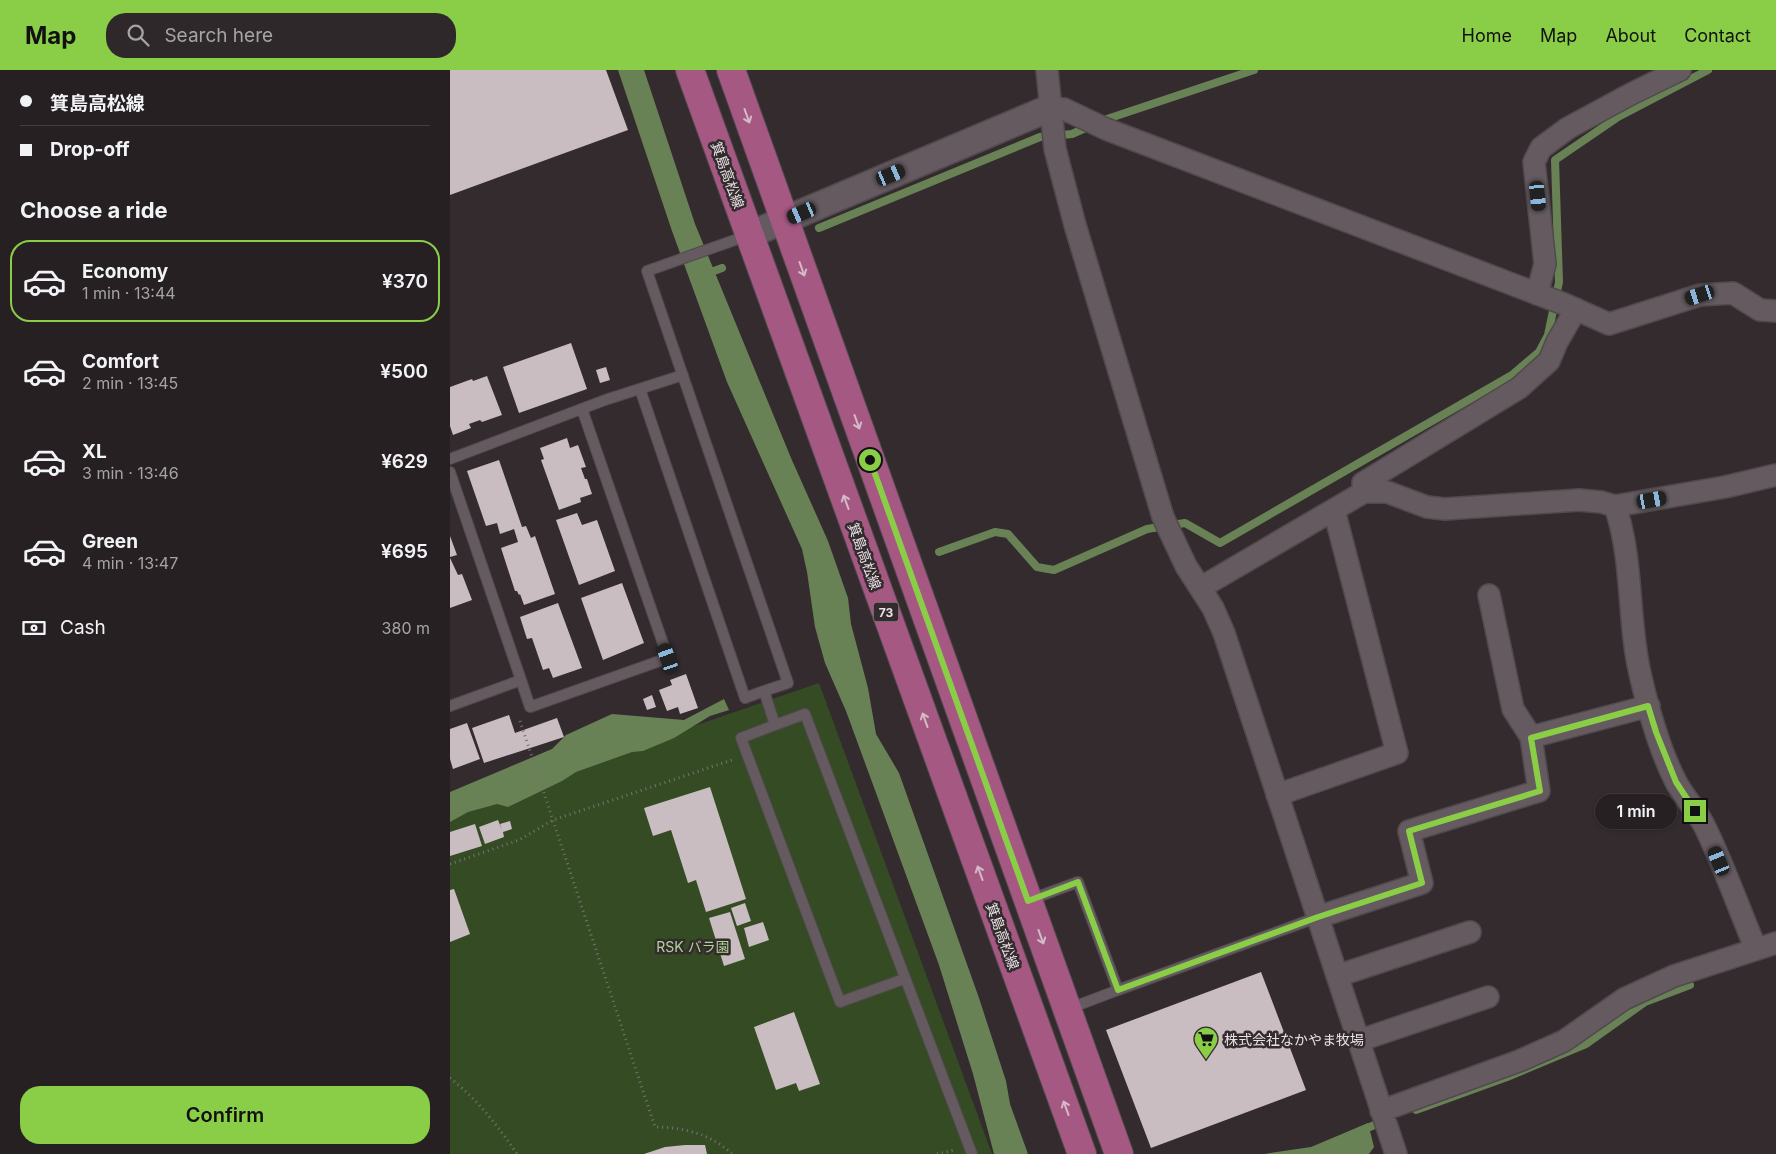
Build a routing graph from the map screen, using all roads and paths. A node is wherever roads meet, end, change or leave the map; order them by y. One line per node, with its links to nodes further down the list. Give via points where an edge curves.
1 (690, 70): 7 (main road, 箕島高松線 / 73)
2 (730, 70): 6 (main road, one-way to 6)
3 (1047, 70): 5 (street)
4 (1680, 70): 8 (street, via 1568,128 1541,148 1534,162 1545,264)
5 (1051, 116): 6 (street); 8 (street, via 1064,109 1106,129); 20 (street, via 1055,149 1075,225 1163,517)
6 (784, 221): 7 (street); 33 (main road, one-way to 33)
7 (749, 235): 11 (lane, via 647,271); 48 (main road, 箕島高松線 / 73, one-way to 7)
8 (1536, 294): 9 (street)
9 (1570, 306): 10 (street, via 1609,324 1700,295 1733,293 1760,310); 17 (street, via 1550,361 1535,375 1519,388 1363,483)
10 (1776, 311)
11 (683, 375): 12 (lane); 23 (lane, via 788,683)
12 (640, 389): 13 (lane); 23 (lane, via 745,698)
13 (582, 409): 14 (lane); 26 (lane, via 668,658)
14 (450, 460)
15 (450, 472): 22 (lane)
16 (1776, 474): 18 (street, via 1725,487)
17 (1364, 492): 18 (street, via 1388,492 1427,507 1445,510 1579,500); 19 (street)
18 (1615, 506): 25 (street, via 1628,568 1634,641)
19 (1334, 510): 20 (street); 30 (street, via 1397,753)
20 (1200, 588): 30 (street, via 1224,633)
21 (1490, 595): 28 (street, via 1512,709)
22 (521, 680): 24 (lane); 26 (lane)
23 (767, 700): 27 (lane)
24 (450, 706)
25 (1648, 706): 28 (street); 36 (street, via 1676,782 1704,825)
26 (530, 707): 31 (path, via 520,722)
27 (775, 725): 29 (lane, via 741,738); 38 (lane, via 805,714)
28 (1531, 738): 34 (street, via 1540,791 1409,831 1422,883)
29 (747, 756): 31 (path); 38 (lane, via 840,1002)
30 (1277, 795): 34 (street)
31 (553, 820): 32 (path, via 519,840); 46 (path, via 655,1127 676,1127 702,1134)
32 (450, 864)
33 (1028, 901): 39 (lane, via 1078,882); 41 (main road, one-way to 41)
34 (1318, 917): 37 (street); 39 (lane)
35 (1470, 932): 37 (street)
36 (1766, 946): 44 (street, via 1674,976 1624,1000 1564,1041)
37 (1337, 976): 42 (street)
38 (904, 978): 47 (lane)
39 (1118, 990): 41 (lane)
40 (1488, 997): 42 (street)
41 (1067, 1009): 49 (main road)
42 (1358, 1041): 44 (street)
43 (450, 1078): 45 (path, via 500,1128)
44 (1384, 1118): 50 (street)
45 (517, 1154)
46 (732, 1154)
47 (972, 1154)
48 (1082, 1154)
49 (1119, 1154)
50 (1396, 1154)

